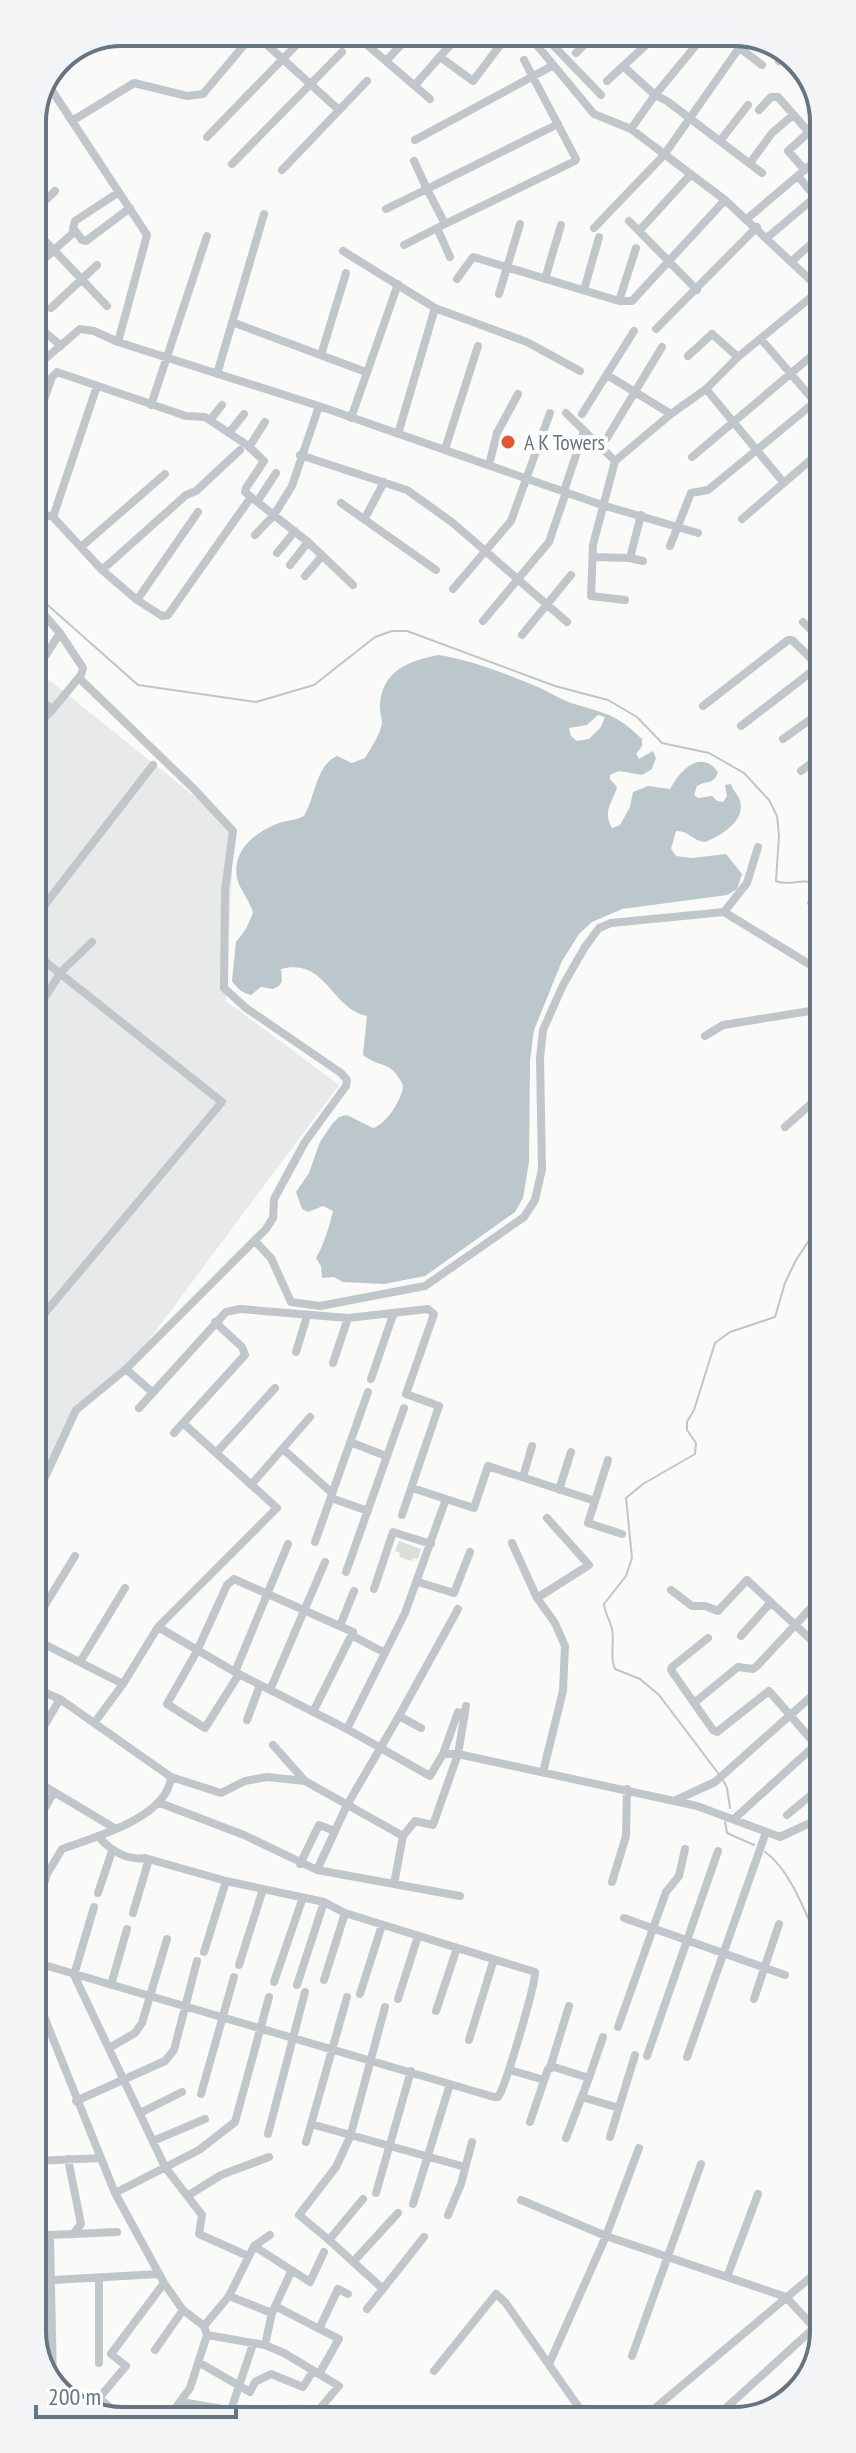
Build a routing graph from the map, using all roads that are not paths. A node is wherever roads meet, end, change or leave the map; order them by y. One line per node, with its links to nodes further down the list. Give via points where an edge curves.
1 (243, 46): 38 (street, via 203,94 187,96 134,83)
2 (270, 46): 18 (street)
3 (295, 46): 18 (street)
4 (370, 46): 20 (street)
5 (400, 46): 20 (street)
6 (449, 46): 17 (street)
7 (499, 46): 17 (street, via 473,81)
8 (554, 46): 30 (street)
9 (583, 46): 16 (street)
10 (644, 46): 23 (street)
11 (695, 46): 31 (street)
12 (736, 46): 14 (street)
13 (539, 48): 22 (street)
14 (739, 48): 21 (street); 37 (street)
15 (342, 52): 27 (street)
16 (576, 53)
17 (440, 57): 28 (street)
18 (283, 58): 27 (street); 42 (street)
19 (524, 60): 24 (street)
20 (386, 61): 28 (street)
21 (762, 65)
22 (552, 66): 24 (street); 40 (street, via 594,114)
23 (623, 66): 26 (street); 31 (street)
24 (534, 76): 39 (street); 43 (street)
25 (367, 81): 34 (street)
26 (607, 81)
27 (308, 85): 34 (street); 48 (street)
28 (415, 85): 32 (street)
29 (53, 92): 38 (street)
30 (601, 95)
31 (655, 95): 37 (street); 40 (street)
32 (430, 99)
33 (748, 105): 44 (street)
34 (339, 110): 50 (street)
35 (759, 110): 36 (street, via 775,95)
36 (793, 115): 41 (street); 47 (street)
37 (689, 119): 44 (street); 45 (street)
38 (72, 121): 60 (street)
39 (558, 124): 55 (street); 67 (street, via 575,161)
40 (631, 129): 45 (street)
41 (809, 132): 52 (street, via 788,151)
42 (207, 137)
43 (415, 140)
44 (720, 141): 47 (street)
45 (664, 155): 53 (street); 91 (street, via 596,232)
46 (414, 161): 55 (street)
47 (750, 163): 51 (street)
48 (232, 164)
49 (810, 165): 52 (street)
50 (282, 170)
51 (762, 173)
52 (801, 173): 54 (street); 63 (street)
53 (691, 174): 58 (street); 69 (street)
54 (810, 185)
55 (427, 189): 61 (street); 67 (street)
56 (55, 191): 57 (street)
57 (46, 200)
58 (725, 200): 63 (street); 81 (street)
59 (810, 202): 72 (street)
60 (121, 203): 60 (street, via 86,241 82,240 72,223); 104 (street, via 147,235)
61 (386, 209)
62 (264, 214): 99 (street)
63 (748, 218): 68 (street)
64 (629, 221): 69 (street)
65 (520, 224): 84 (street)
66 (561, 225): 88 (street)
67 (441, 226): 74 (street); 80 (street)
68 (757, 227): 72 (street); 92 (street)
69 (639, 231): 81 (street)
70 (73, 233): 77 (street)
71 (207, 236): 113 (street)
72 (768, 237): 82 (street)
73 (46, 241): 77 (street)
74 (404, 245)
75 (810, 245): 82 (street)
76 (636, 248): 95 (street)
77 (54, 249): 79 (street); 86 (street)
78 (343, 251): 90 (street)
79 (46, 257)
80 (450, 257)
81 (669, 259): 92 (street); 95 (street, via 632,301)
82 (792, 261): 89 (street)
83 (97, 265): 86 (street)
84 (507, 267): 87 (street, via 473,257); 88 (street); 93 (street)
85 (346, 273): 108 (street)
86 (81, 278): 96 (street); 97 (street)
87 (457, 279)
88 (545, 279): 91 (street)
89 (810, 279)
90 (398, 284): 98 (street); 115 (street)
91 (584, 290): 95 (street)
92 (697, 290): 100 (street)
93 (499, 294)
94 (810, 299): 103 (street)
95 (619, 301)
96 (107, 306)
97 (51, 308)
98 (435, 308): 114 (street, via 527,342); 140 (street)
99 (232, 322): 108 (street); 116 (street)
100 (656, 329)
101 (634, 331): 118 (street)
102 (46, 333): 105 (street)
103 (761, 339): 110 (street); 117 (street)
104 (118, 342): 105 (street, via 83,328); 113 (street)
105 (61, 346): 112 (street)
106 (478, 346): 143 (street)
107 (662, 347): 121 (street)
108 (321, 355): 115 (street)
109 (688, 356): 110 (street, via 712,334)
110 (738, 357): 120 (street)
111 (810, 357): 117 (street)
112 (46, 358)
113 (168, 358): 116 (street); 125 (street)
114 (580, 371)
115 (366, 372): 134 (street)
116 (217, 374): 127 (street)
117 (790, 374): 124 (street); 136 (street)
118 (607, 375): 121 (street); 132 (street)
119 (97, 386): 122 (street, via 57,372); 125 (street); 163 (street)
120 (706, 389): 133 (street); 136 (street)
121 (635, 392): 133 (street); 141 (street)
122 (46, 394)
123 (518, 394): 149 (street, via 502,420)
124 (810, 394)
125 (151, 405): 135 (street)
126 (222, 405): 135 (street)
127 (319, 406): 134 (street); 145 (street)
128 (810, 410): 144 (street)
129 (550, 413): 152 (street)
130 (566, 413): 138 (street)
131 (244, 414): 139 (street)
132 (582, 414)
133 (671, 414): 147 (street)
134 (351, 418): 140 (street)
135 (210, 420): 139 (street)
136 (735, 421): 144 (street); 146 (street)
137 (265, 422): 142 (street)
138 (584, 431): 147 (street); 155 (street)
139 (229, 433): 142 (street)
140 (398, 434): 143 (street)
141 (607, 438)
142 (244, 448): 156 (street, via 264,461 246,488); 180 (street)
143 (445, 449): 149 (street)
144 (759, 450): 154 (street); 166 (street, via 708,490 691,493)
145 (300, 455): 153 (street); 161 (street, via 292,486)
146 (692, 457)
147 (615, 461): 158 (street)
148 (810, 461): 154 (street)
149 (489, 465): 152 (street)
150 (276, 473): 156 (street)
151 (165, 474): 172 (street)
152 (528, 479): 155 (street); 173 (street, via 511,521)
153 (384, 482): 164 (street); 173 (street, via 407,490)
154 (784, 483): 165 (street)
155 (565, 492): 158 (street); 184 (street, via 549,542)
156 (254, 500): 161 (street); 187 (street, via 168,615)
157 (341, 503): 164 (street)
158 (602, 505): 162 (street); 176 (street)
159 (198, 512): 187 (street)
160 (46, 515): 163 (street)
161 (274, 515): 167 (street); 169 (street)
162 (641, 515): 166 (street); 177 (street)
163 (53, 517): 172 (street)
164 (365, 518): 181 (street)
165 (742, 519)
166 (677, 526): 168 (street); 171 (street)
167 (295, 531): 170 (street); 174 (street)
168 (698, 533)
169 (255, 535)
170 (308, 542): 175 (street); 179 (street)
171 (670, 546)
172 (81, 547): 180 (street)
173 (485, 552): 184 (street); 186 (street)
174 (277, 553)
175 (322, 556): 183 (street); 185 (street)
176 (593, 557): 177 (street); 188 (street, via 592,597)
177 (630, 558): 178 (street)
178 (643, 561)
179 (290, 565)
180 (102, 570): 187 (street)
181 (436, 570)
182 (571, 575): 189 (street)
183 (305, 576)
184 (517, 579): 189 (street); 191 (street)
185 (353, 585)
186 (453, 589)
187 (137, 600)
188 (625, 600)
189 (547, 605): 192 (street); 196 (street)
190 (46, 617): 195 (street)
191 (483, 621)
192 (567, 622)
193 (803, 622): 194 (street)
194 (810, 629)
195 (60, 633): 197 (street); 200 (street, via 83,668)
196 (522, 635)
197 (46, 655)
198 (810, 657): 202 (street, via 788,640)
199 (810, 674): 206 (street)
200 (79, 678): 203 (street); 223 (street, via 233,831 225,890 224,988 347,1080 305,1142 274,1199 273,1218)
201 (46, 705): 203 (street)
202 (703, 706)
203 (53, 709): 204 (street)
204 (46, 713)
205 (810, 720): 207 (street)
206 (741, 726)
207 (783, 739)
208 (810, 764): 210 (street)
209 (153, 765): 212 (street)
210 (801, 771)
211 (758, 847): 213 (street, via 747,883)
212 (46, 903)
213 (724, 912): 216 (street); 223 (street, via 611,923 599,928 585,947 543,1030 542,1169 535,1200 524,1217 492,1242 425,1286 320,1306 291,1302 271,1258)
214 (92, 942): 217 (street)
215 (46, 961): 217 (street)
216 (810, 965)
217 (61, 972): 218 (street); 224 (street, via 222,1102)
218 (46, 996)
219 (810, 1011): 220 (street, via 723,1025)
220 (705, 1036)
221 (810, 1105): 222 (street)
222 (785, 1127)
223 (255, 1241): 231 (street)
224 (46, 1312)
225 (393, 1315): 227 (street); 232 (street); 251 (street, via 428,1309 434,1314 406,1394 439,1406)
226 (307, 1316): 227 (street); 228 (street, via 240,1309); 229 (street)
227 (348, 1318): 230 (street)
228 (215, 1322): 234 (street); 239 (street, via 245,1355)
229 (296, 1352)
230 (333, 1363)
231 (126, 1369): 234 (street); 248 (street, via 76,1410)
232 (371, 1379)
233 (275, 1388): 245 (street)
234 (152, 1392): 236 (street)
235 (368, 1392): 241 (street)
236 (139, 1408)
237 (404, 1408): 246 (street)
238 (310, 1417): 243 (street)
239 (183, 1423): 240 (street); 245 (street)
240 (174, 1433)
241 (350, 1442): 246 (street); 253 (street)
242 (532, 1446): 249 (street)
243 (283, 1449): 250 (street); 253 (street)
244 (571, 1452): 252 (street)
245 (216, 1453): 250 (street)
246 (386, 1456): 256 (street)
247 (608, 1460): 255 (street)
248 (46, 1475)
249 (523, 1477): 252 (street); 254 (street, via 488,1466 474,1508)
250 (251, 1485): 282 (street, via 277,1508)
251 (412, 1488): 254 (street); 257 (street)
252 (559, 1490): 255 (street)
253 (331, 1495): 256 (street); 260 (street)
254 (446, 1499): 263 (street)
255 (595, 1501): 259 (street, via 588,1523)
256 (368, 1511): 267 (street)
257 (402, 1515)
258 (547, 1518): 274 (street, via 589,1565)
259 (622, 1534)
260 (315, 1542)
261 (512, 1543): 274 (street)
262 (288, 1544): 273 (street)
263 (431, 1544): 268 (street); 270 (street, via 393,1532)
264 (470, 1552): 268 (street, via 454,1593)
265 (75, 1556): 276 (street)
266 (325, 1562): 277 (street)
267 (346, 1572)
268 (418, 1582): 289 (street)
269 (125, 1588): 290 (street)
270 (374, 1589)
271 (671, 1590): 275 (street, via 692,1606 718,1611 747,1580)
272 (354, 1591): 281 (street)
273 (267, 1593): 277 (street); 288 (street, via 231,1580); 291 (street)
274 (537, 1598): 315 (street, via 565,1646 563,1691)
275 (771, 1602): 280 (street); 284 (street)
276 (46, 1603)
277 (304, 1609): 281 (street); 294 (street)
278 (458, 1609): 303 (street)
279 (810, 1609): 280 (street)
280 (796, 1624): 286 (street); 298 (street, via 757,1666 738,1667)
281 (340, 1626): 283 (street)
282 (158, 1627): 288 (street); 292 (street)
283 (353, 1636): 289 (street); 300 (street)
284 (741, 1636)
285 (708, 1638): 298 (street, via 671,1670)
286 (810, 1638)
287 (46, 1645): 290 (street)
288 (197, 1651): 291 (street); 291 (street, via 167,1704 202,1727)
289 (385, 1653): 308 (street)
290 (80, 1662): 292 (street)
291 (237, 1673): 293 (street)
292 (123, 1684): 305 (street)
293 (260, 1685): 294 (street); 304 (street)
294 (270, 1690): 300 (street)
295 (46, 1693): 297 (street)
296 (810, 1697): 302 (street)
297 (60, 1699): 305 (street); 306 (street)
298 (694, 1703): 302 (street, via 717,1732 769,1691)
299 (466, 1706): 314 (street)
300 (313, 1712): 308 (street)
301 (458, 1712): 313 (street)
302 (791, 1714): 309 (street); 324 (street, via 721,1777)
303 (399, 1716): 307 (street); 311 (street)
304 (247, 1720)
305 (95, 1722): 317 (street)
306 (46, 1723)
307 (421, 1728)
308 (347, 1729): 311 (street)
309 (810, 1732)
310 (273, 1745): 319 (street)
311 (380, 1748): 316 (street); 326 (street)
312 (810, 1751): 329 (street)
313 (443, 1754): 314 (street); 316 (street)
314 (458, 1754): 315 (street); 318 (street)
315 (543, 1772): 321 (street)
316 (430, 1776): 318 (street)
317 (171, 1777): 319 (street, via 221,1793 267,1777); 325 (street)
318 (449, 1780): 335 (street, via 433,1825 415,1821)
319 (305, 1781): 326 (street)
320 (46, 1787): 322 (street)
321 (627, 1789): 324 (street); 344 (street, via 626,1836)
322 (54, 1792): 327 (street); 331 (street)
323 (810, 1796): 328 (street)
324 (674, 1800): 329 (street)
325 (160, 1803): 331 (street); 340 (street, via 244,1835)
326 (347, 1805): 332 (street); 335 (street)
327 (46, 1806)
328 (787, 1815)
329 (734, 1819): 333 (street)
330 (810, 1823): 333 (street, via 780,1837)
331 (116, 1829): 334 (street)
332 (335, 1831): 340 (street, via 319,1825); 341 (street)
333 (766, 1832): 364 (street)
334 (102, 1834): 337 (street); 339 (street, via 115,1846); 342 (street, via 62,1849)
335 (403, 1836): 345 (street)
336 (685, 1849): 357 (street, via 679,1876 666,1892)
337 (112, 1851): 339 (street); 347 (street)
338 (718, 1851): 361 (street)
339 (147, 1859): 343 (street); 352 (street)
340 (300, 1864): 341 (street)
341 (317, 1870): 345 (street)
342 (46, 1877)
343 (226, 1881): 346 (street); 363 (street)
344 (612, 1882)
345 (394, 1884): 348 (street)
346 (263, 1889): 349 (street); 367 (street)
347 (98, 1893)
348 (460, 1896)
349 (303, 1897): 350 (street); 374 (street)
350 (324, 1902): 353 (street); 376 (street)
351 (94, 1907): 370 (street)
352 (133, 1913)
353 (345, 1913): 356 (street); 373 (street)
354 (624, 1918): 357 (street)
355 (779, 1924): 369 (street)
356 (382, 1925): 359 (street); 378 (street)
357 (653, 1928): 361 (street); 390 (street)
358 (127, 1929): 375 (street)
359 (418, 1936): 362 (street); 382 (street)
360 (167, 1939): 381 (street)
361 (687, 1941): 364 (street); 398 (street)
362 (457, 1948): 365 (street); 387 (street)
363 (204, 1952)
364 (723, 1954): 369 (street); 399 (street)
365 (494, 1959): 394 (street); 402 (street, via 537,1973)
366 (197, 1961): 385 (street)
367 (239, 1965)
368 (46, 1966): 370 (street)
369 (764, 1968): 371 (street); 383 (street)
370 (74, 1975): 375 (street); 395 (street)
371 (785, 1975)
372 (234, 1977): 388 (street)
373 (324, 1980)
374 (274, 1982)
375 (111, 1985): 381 (street)
376 (297, 1985)
377 (305, 1992): 393 (street)
378 (360, 1994)
379 (269, 1997): 391 (street)
380 (347, 1997): 396 (street)
381 (150, 1998): 385 (street); 395 (street, via 140,2028)
382 (398, 1999)
383 (754, 1999)
384 (569, 2006): 401 (street)
385 (184, 2007): 388 (street); 405 (street, via 171,2056)
386 (385, 2007): 400 (street)
387 (436, 2011)
388 (222, 2018): 391 (street); 409 (street)
389 (46, 2023): 411 (street)
390 (618, 2027)
391 (260, 2028): 393 (street); 432 (street, via 235,2122 199,2150)
392 (603, 2037): 404 (street)
393 (291, 2038): 396 (street); 417 (street)
394 (469, 2040)
395 (109, 2048): 405 (street)
396 (333, 2050): 400 (street); 416 (street)
397 (635, 2055): 412 (street)
398 (647, 2056)
399 (687, 2057)
400 (370, 2061): 403 (street); 418 (street)
401 (550, 2068): 404 (street); 406 (street)
402 (510, 2070): 406 (street); 407 (street, via 498,2097)
403 (411, 2071): 407 (street); 424 (street)
404 (589, 2078): 410 (street)
405 (124, 2079): 411 (street); 413 (street)
406 (544, 2080): 415 (street)
407 (450, 2084): 427 (street)
408 (182, 2092): 413 (street)
409 (201, 2094)
410 (582, 2097): 412 (street); 420 (street)
411 (76, 2101): 428 (street)
412 (619, 2108): 419 (street)
413 (140, 2113): 421 (street)
414 (205, 2119): 421 (street)
415 (530, 2122)
416 (311, 2124): 418 (street); 422 (street)
417 (268, 2134)
418 (350, 2137): 424 (street); 450 (street, via 336,2167 299,2215)
419 (610, 2137)
420 (566, 2138)
421 (153, 2141): 432 (street)
422 (306, 2142)
423 (472, 2142): 433 (street)
424 (388, 2147): 427 (street); 435 (street)
425 (639, 2148): 448 (street)
426 (269, 2157): 437 (street, via 221,2175)
427 (426, 2157): 433 (street); 440 (street)
428 (101, 2158): 429 (street); 434 (street)
429 (68, 2159): 430 (street); 444 (street, via 81,2224)
430 (46, 2160)
431 (701, 2164): 454 (street)
432 (165, 2167): 434 (street); 437 (street)
433 (465, 2167): 442 (street)
434 (115, 2193): 459 (street)
435 (376, 2193)
436 (758, 2194): 457 (street)
437 (189, 2195): 453 (street, via 202,2215 202,2236)
438 (363, 2199): 450 (street)
439 (521, 2200): 448 (street)
440 (413, 2204)
441 (398, 2213): 455 (street)
442 (448, 2215)
443 (117, 2232): 444 (street)
444 (73, 2234): 446 (street)
445 (46, 2235): 446 (street)
446 (50, 2235): 462 (street)
447 (270, 2235): 451 (street)
448 (606, 2236): 454 (street); 481 (street)
449 (424, 2237): 463 (street)
450 (329, 2240): 455 (street)
451 (254, 2246): 453 (street); 456 (street)
452 (324, 2252): 456 (street, via 310,2282)
453 (248, 2256): 465 (street)
454 (666, 2256): 457 (street); 477 (street)
455 (353, 2262): 463 (street)
456 (291, 2272): 469 (street)
457 (727, 2277): 466 (street)
458 (810, 2277): 466 (street)
459 (161, 2278): 460 (street); 468 (street); 485 (street, via 111,2354 126,2366)
460 (99, 2279): 462 (street); 479 (street)
461 (46, 2280): 462 (street)
462 (52, 2280): 478 (street)
463 (383, 2289): 467 (street)
464 (348, 2294): 471 (street, via 338,2289)
465 (229, 2296): 469 (street); 472 (street)
466 (786, 2297): 470 (street); 494 (street)
467 (367, 2309)
468 (183, 2310): 472 (street); 476 (street)
469 (274, 2310): 471 (street); 475 (street)
470 (810, 2322)
471 (319, 2329): 483 (street, via 339,2339)
472 (206, 2330): 474 (street); 480 (street)
473 (810, 2332): 495 (street)
474 (253, 2344): 475 (street); 484 (street)
475 (265, 2345): 483 (street)
476 (155, 2350)
477 (632, 2356)
478 (53, 2361)
479 (99, 2363)
480 (200, 2363): 484 (street); 487 (street)
481 (549, 2364): 482 (street, via 496,2294); 493 (street)
482 (434, 2371)
483 (316, 2373): 484 (street, via 303,2387 271,2374 255,2382 250,2392); 492 (street, via 339,2386)
484 (239, 2386): 491 (street)
485 (99, 2398): 486 (street); 488 (street)
486 (96, 2402)
487 (181, 2402): 489 (street); 490 (street)
488 (109, 2406)
489 (177, 2407)
490 (212, 2407)
491 (232, 2407)
492 (321, 2407)
493 (579, 2407)
494 (657, 2407)
495 (727, 2407)

